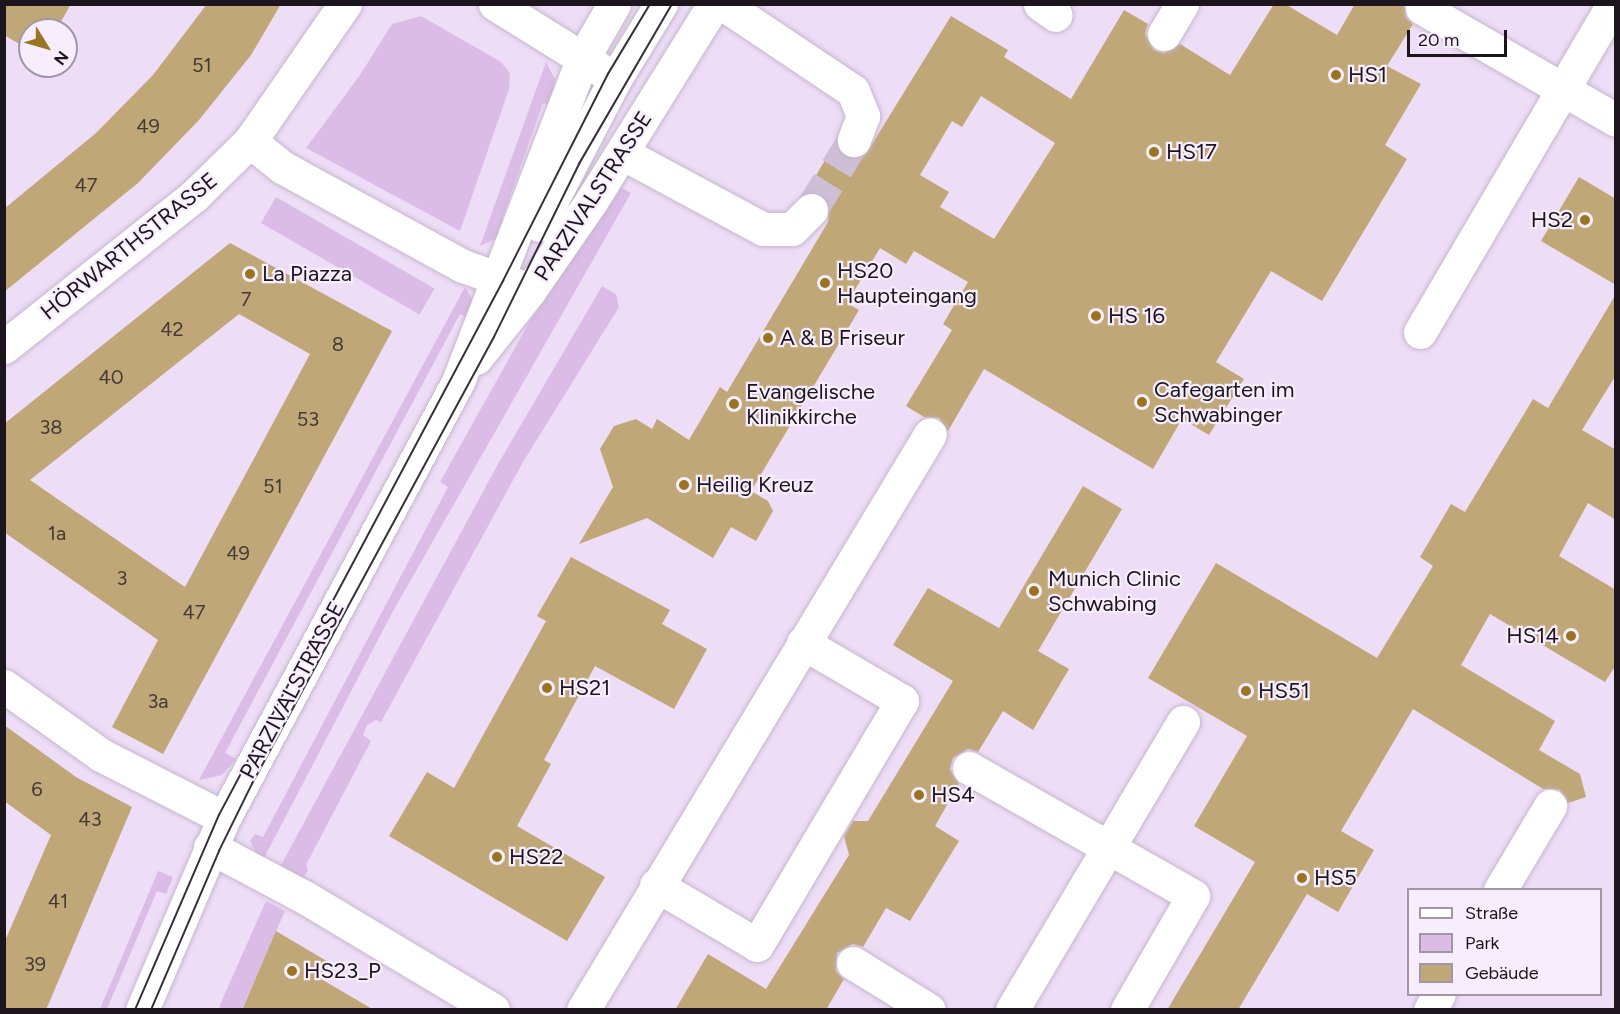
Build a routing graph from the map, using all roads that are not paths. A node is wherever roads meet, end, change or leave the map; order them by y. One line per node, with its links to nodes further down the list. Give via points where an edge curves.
1 (345, 4): 17 (street, HÖRWARTHSTRASSE)
2 (495, 4): 11 (street)
3 (614, 4): 11 (street, PARZIVALSTRASSE)
4 (661, 4): 12 (street)
5 (714, 4): 14 (street, PARZIVALSTRASSE)
6 (723, 4): 16 (street, via 853,91 863,116)
7 (1182, 4): 10 (street)
8 (1613, 4): 13 (street)
9 (1422, 8): 13 (street)
10 (1164, 34)
11 (583, 58): 12 (street); 20 (street, PARZIVALSTRASSE)
12 (615, 79): 14 (street); 20 (street)
13 (1563, 87): 15 (street); 21 (street)
14 (653, 103): 18 (street, PARZIVALSTRASSE)
15 (1616, 120)
16 (854, 140)
17 (250, 141): 20 (street, via 282,167 463,266); 22 (street, HÖRWARTHSTRASSE, via 195,195)
18 (622, 153): 19 (street, via 763,229 792,229); 20 (street, PARZIVALSTRASSE)
19 (811, 210)
20 (512, 284): 29 (street, PARZIVALSTRASSE)
21 (1420, 332)
22 (4, 347)
23 (930, 434): 24 (street)
24 (803, 643): 32 (street); 32 (street, via 902,701 757,945)
25 (4, 686): 29 (street, via 101,755)
26 (1183, 722): 31 (street)
27 (969, 768): 31 (street)
28 (1550, 806): 33 (street)
29 (224, 818): 30 (street, PARZIVALSTRASSE)
30 (210, 847): 36 (street, PARZIVALSTRASSE); 37 (street, via 306,898)
31 (1109, 847): 40 (street); 41 (street, via 1193,896)
32 (657, 885): 38 (street)
33 (1501, 888)
34 (854, 963): 39 (street)
35 (1438, 996): 42 (street)
36 (142, 1010)
37 (493, 1010)
38 (583, 1010)
39 (929, 1010)
40 (1012, 1010)
41 (1127, 1010)
42 (1430, 1010)

